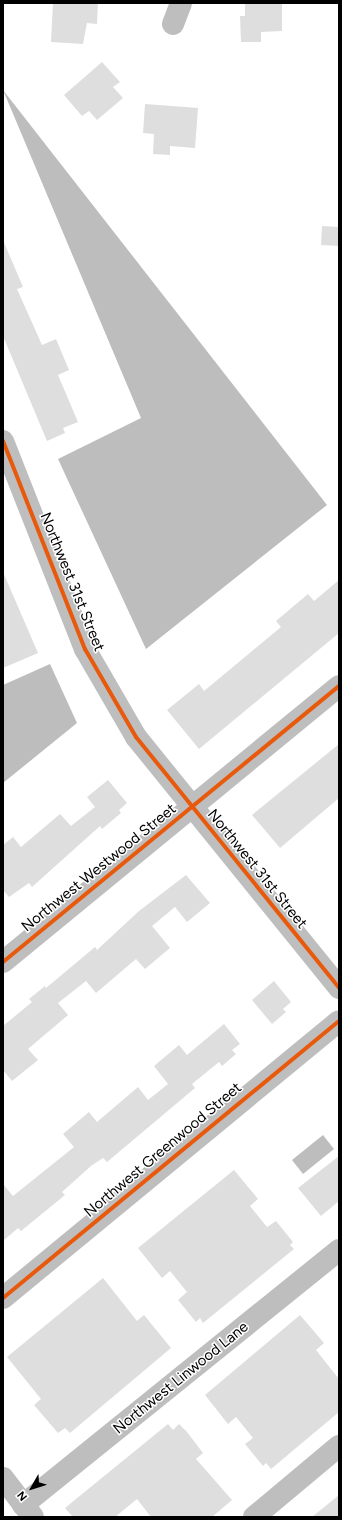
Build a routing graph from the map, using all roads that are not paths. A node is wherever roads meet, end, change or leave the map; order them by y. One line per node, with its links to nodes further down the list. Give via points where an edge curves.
1 (181, 3): 2 (street)
2 (174, 24)
3 (3, 442): 5 (street, Northwest 31st Street, via 85,649 136,737)
4 (339, 686): 5 (street, Northwest Westwood Street)
5 (191, 808): 6 (street, Northwest Westwood Street); 7 (street, Northwest 31st Street)
6 (3, 962)
7 (339, 988)
8 (339, 1021): 10 (street, Northwest Greenwood Street)
9 (339, 1250): 13 (street, Northwest Linwood Lane)
10 (3, 1298)
11 (339, 1446): 14 (street)
12 (3, 1478): 13 (street)
13 (28, 1511)
14 (254, 1517)

